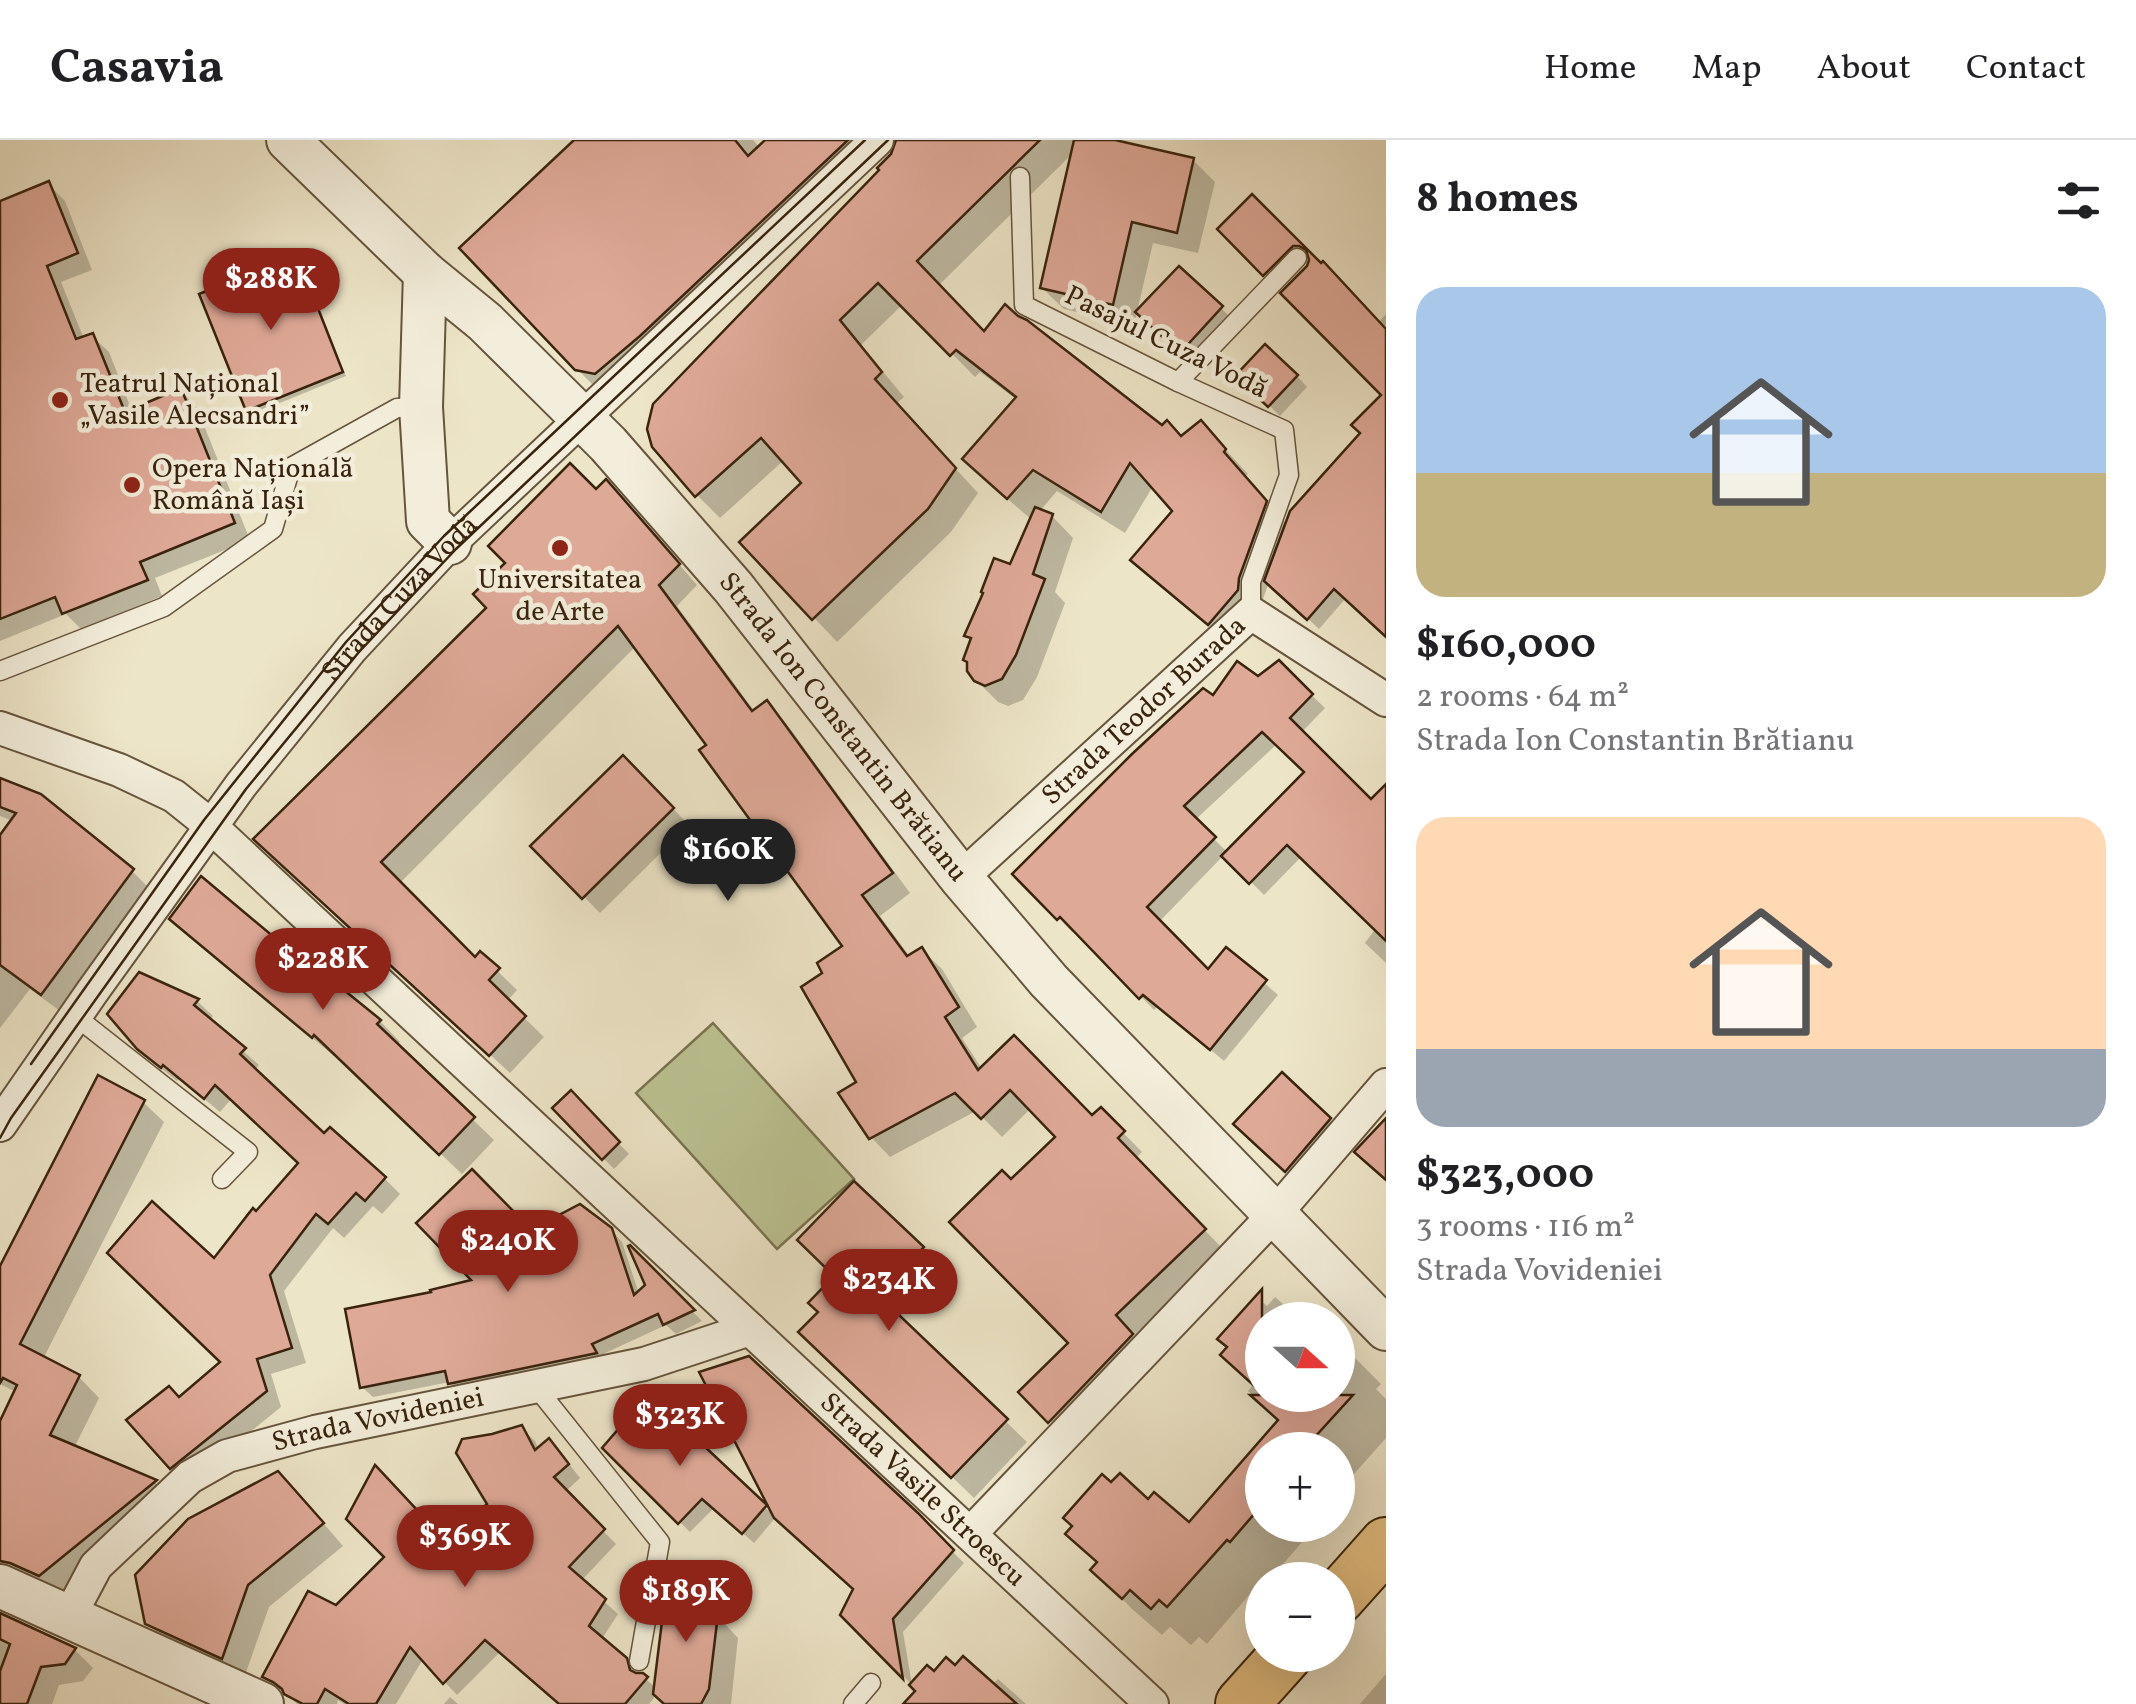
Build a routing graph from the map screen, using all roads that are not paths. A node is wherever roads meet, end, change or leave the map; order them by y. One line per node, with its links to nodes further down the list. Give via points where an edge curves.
1 (288, 140): 5 (street, Strada Ion Constantin Brătianu)
2 (876, 140): 8 (street, Strada Cuza Vodă)
3 (1020, 176): 6 (lane, Pasajul Cuza Vodă, via 1024,305)
4 (1297, 258): 6 (lane)
5 (425, 273): 7 (street); 8 (street, Strada Ion Constantin Brătianu)
6 (1178, 382): 10 (lane, Pasajul Cuza Vodă, via 1284,430 1288,475 1251,582)
7 (421, 407): 9 (street, via 428,520); 11 (lane, via 397,408 291,466 273,529 164,607)
8 (583, 419): 9 (street, Strada Cuza Vodă); 15 (street, Strada Ion Constantin Brătianu, via 733,587)
9 (450, 543): 14 (street, Strada Cuza Vodă, via 352,648)
10 (1250, 613): 12 (street, Strada Teodor Burada); 15 (street, Strada Teodor Burada)
11 (0, 671)
12 (1386, 700)
13 (0, 728): 14 (street, Strada Vasile Stroescu, via 119,770 174,796)
14 (210, 826): 16 (street, Strada Cuza Vodă); 21 (street, Strada Vasile Stroescu)
15 (961, 878): 20 (street, Strada Ion Constantin Brătianu, via 1049,980)
16 (74, 1016): 18 (street, Strada Cuza Vodă); 19 (lane, via 248,1152)
17 (1386, 1086): 20 (street)
18 (0, 1125)
19 (222, 1179)
20 (1275, 1214): 22 (street, Strada Ion Constantin Brătianu); 24 (street)
21 (750, 1329): 23 (street, Strada Vovideniei, via 644,1364); 24 (street, Strada Vasile Stroescu)
22 (1386, 1330)
23 (536, 1387): 28 (street, Strada Vovideniei, via 227,1456 190,1476 96,1566); 29 (lane, via 660,1542)
24 (970, 1534): 34 (street, Strada Vasile Stroescu)
25 (1386, 1544): 26 (main road)
26 (1355, 1579)
27 (0, 1586): 28 (street)
28 (69, 1617): 32 (street)
29 (638, 1662)
30 (1271, 1672): 35 (main road)
31 (871, 1682): 33 (lane)
32 (262, 1704)
33 (854, 1704)
34 (1152, 1704)
35 (1242, 1704)

